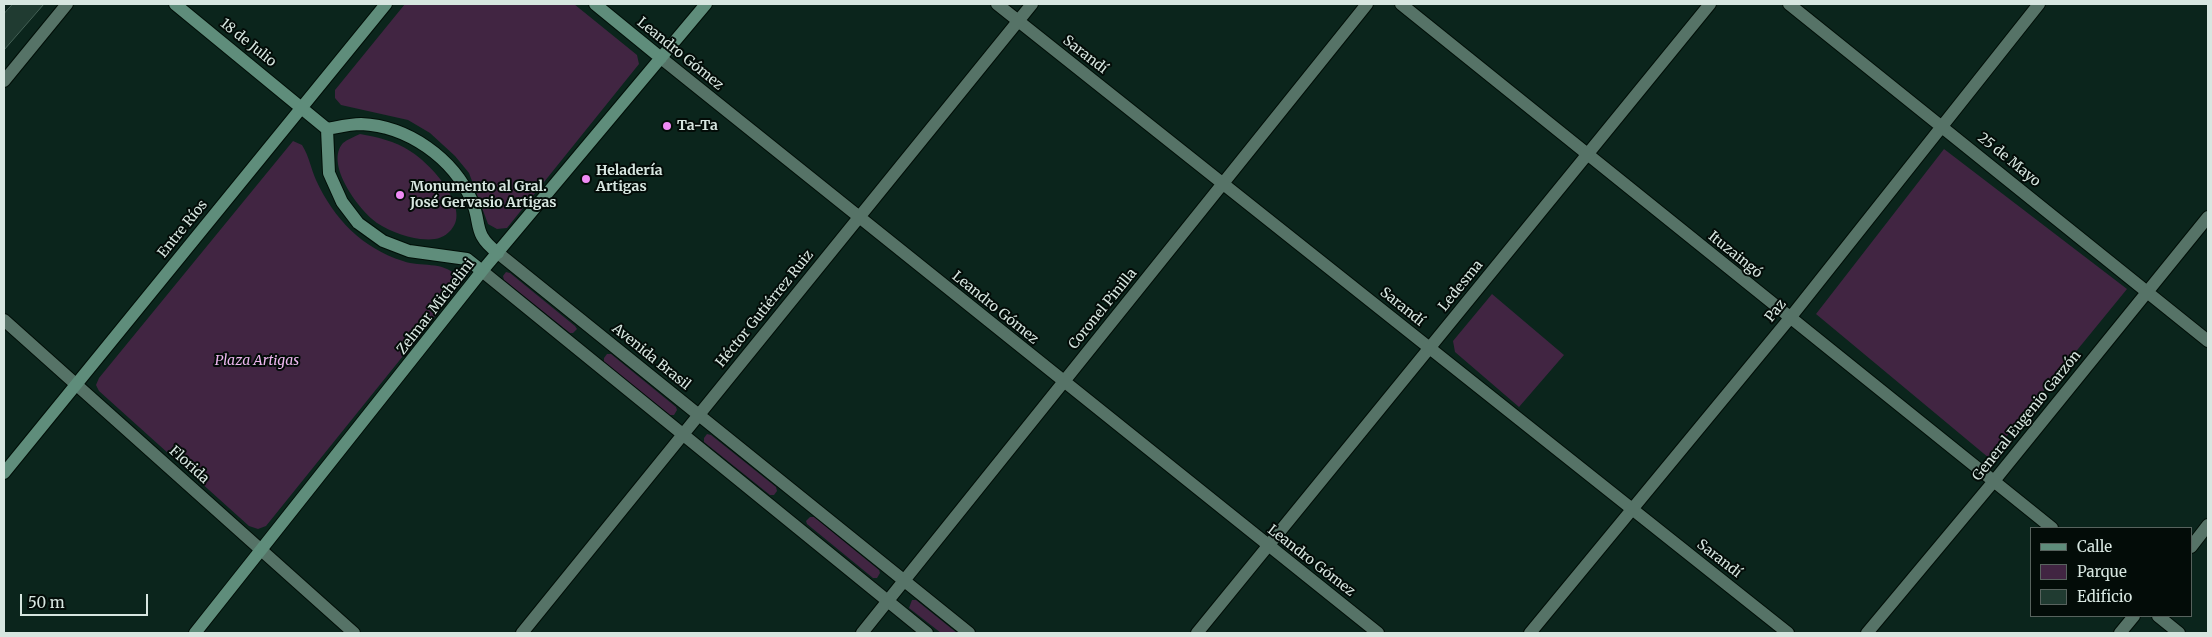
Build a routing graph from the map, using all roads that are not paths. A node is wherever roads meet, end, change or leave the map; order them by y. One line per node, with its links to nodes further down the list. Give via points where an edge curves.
1 (67, 4): 15 (street)
2 (175, 4): 16 (street, 18 de Julio)
3 (386, 4): 16 (street, Entre Ríos)
4 (595, 4): 14 (street, Leandro Gómez)
5 (706, 4): 14 (street, Zelmar Michelini)
6 (997, 4): 13 (street, Sarandí)
7 (1032, 4): 13 (street, Héctor Gutiérrez Ruiz)
8 (1367, 4): 20 (street, Coronel Pinilla)
9 (1401, 4): 19 (street, Ituzaingó)
10 (1710, 4): 19 (street, Ledesma)
11 (1789, 4): 17 (street, 25 de Mayo)
12 (2039, 4): 17 (street, Paz)
13 (1018, 21): 20 (street, Sarandí); 21 (street, Héctor Gutiérrez Ruiz)
14 (661, 58): 21 (street, Leandro Gómez); 23 (street, Zelmar Michelini)
15 (4, 81)
16 (301, 106): 18 (street); 31 (street, Entre Ríos)
17 (1943, 126): 25 (street, 25 de Mayo); 26 (street, Paz)
18 (327, 129): 23 (street, Avenida Brasil, via 361,124 399,131 431,150 454,170 472,202 484,243); 24 (street, via 329,173 342,202 358,223 383,241 409,251 467,259)
19 (1586, 155): 26 (street, Ituzaingó); 29 (street, Ledesma)
20 (1223, 183): 29 (street, Sarandí); 30 (street, Coronel Pinilla)
21 (859, 217): 30 (street, Leandro Gómez); 32 (street, Héctor Gutiérrez Ruiz)
22 (2208, 217): 25 (street, General Eugenio Garzón)
23 (498, 253): 24 (street, Zelmar Michelini); 32 (street, Avenida Brasil)
24 (482, 271): 33 (street); 41 (street, Zelmar Michelini)
25 (2146, 291): 28 (street, 25 de Mayo); 35 (street, General Eugenio Garzón)
26 (1790, 318): 35 (street, Ituzaingó); 36 (street, Paz)
27 (4, 320): 31 (street, Florida)
28 (2208, 341)
29 (1429, 348): 36 (street, Sarandí); 39 (street, Ledesma)
30 (1063, 381): 39 (street, Leandro Gómez); 42 (street, Coronel Pinilla)
31 (76, 385): 34 (street, Entre Ríos); 41 (street, Florida)
32 (699, 415): 33 (street, Héctor Gutiérrez Ruiz); 42 (street, Avenida Brasil)
33 (683, 435): 43 (street); 48 (street, Héctor Gutiérrez Ruiz)
34 (4, 473)
35 (1994, 481): 38 (street, Ituzaingó); 56 (street, General Eugenio Garzón)
36 (1631, 508): 54 (street, Paz); 55 (street, Sarandí)
37 (2208, 525): 40 (street)
38 (2051, 527)
39 (1268, 546): 52 (street, Ledesma); 53 (street, Leandro Gómez)
40 (2192, 546)
41 (263, 550): 46 (street, Zelmar Michelini); 47 (street, Florida)
42 (904, 580): 43 (street, Coronel Pinilla); 51 (street, Avenida Brasil)
43 (888, 602): 49 (street, Coronel Pinilla); 50 (street)
44 (2133, 617): 57 (street)
45 (2159, 617): 58 (street)
46 (195, 633)
47 (354, 633)
48 (522, 633)
49 (862, 633)
50 (927, 633)
51 (969, 633)
52 (1197, 633)
53 (1378, 633)
54 (1530, 633)
55 (1788, 633)
56 (1867, 633)
57 (2120, 633)
58 (2179, 633)

